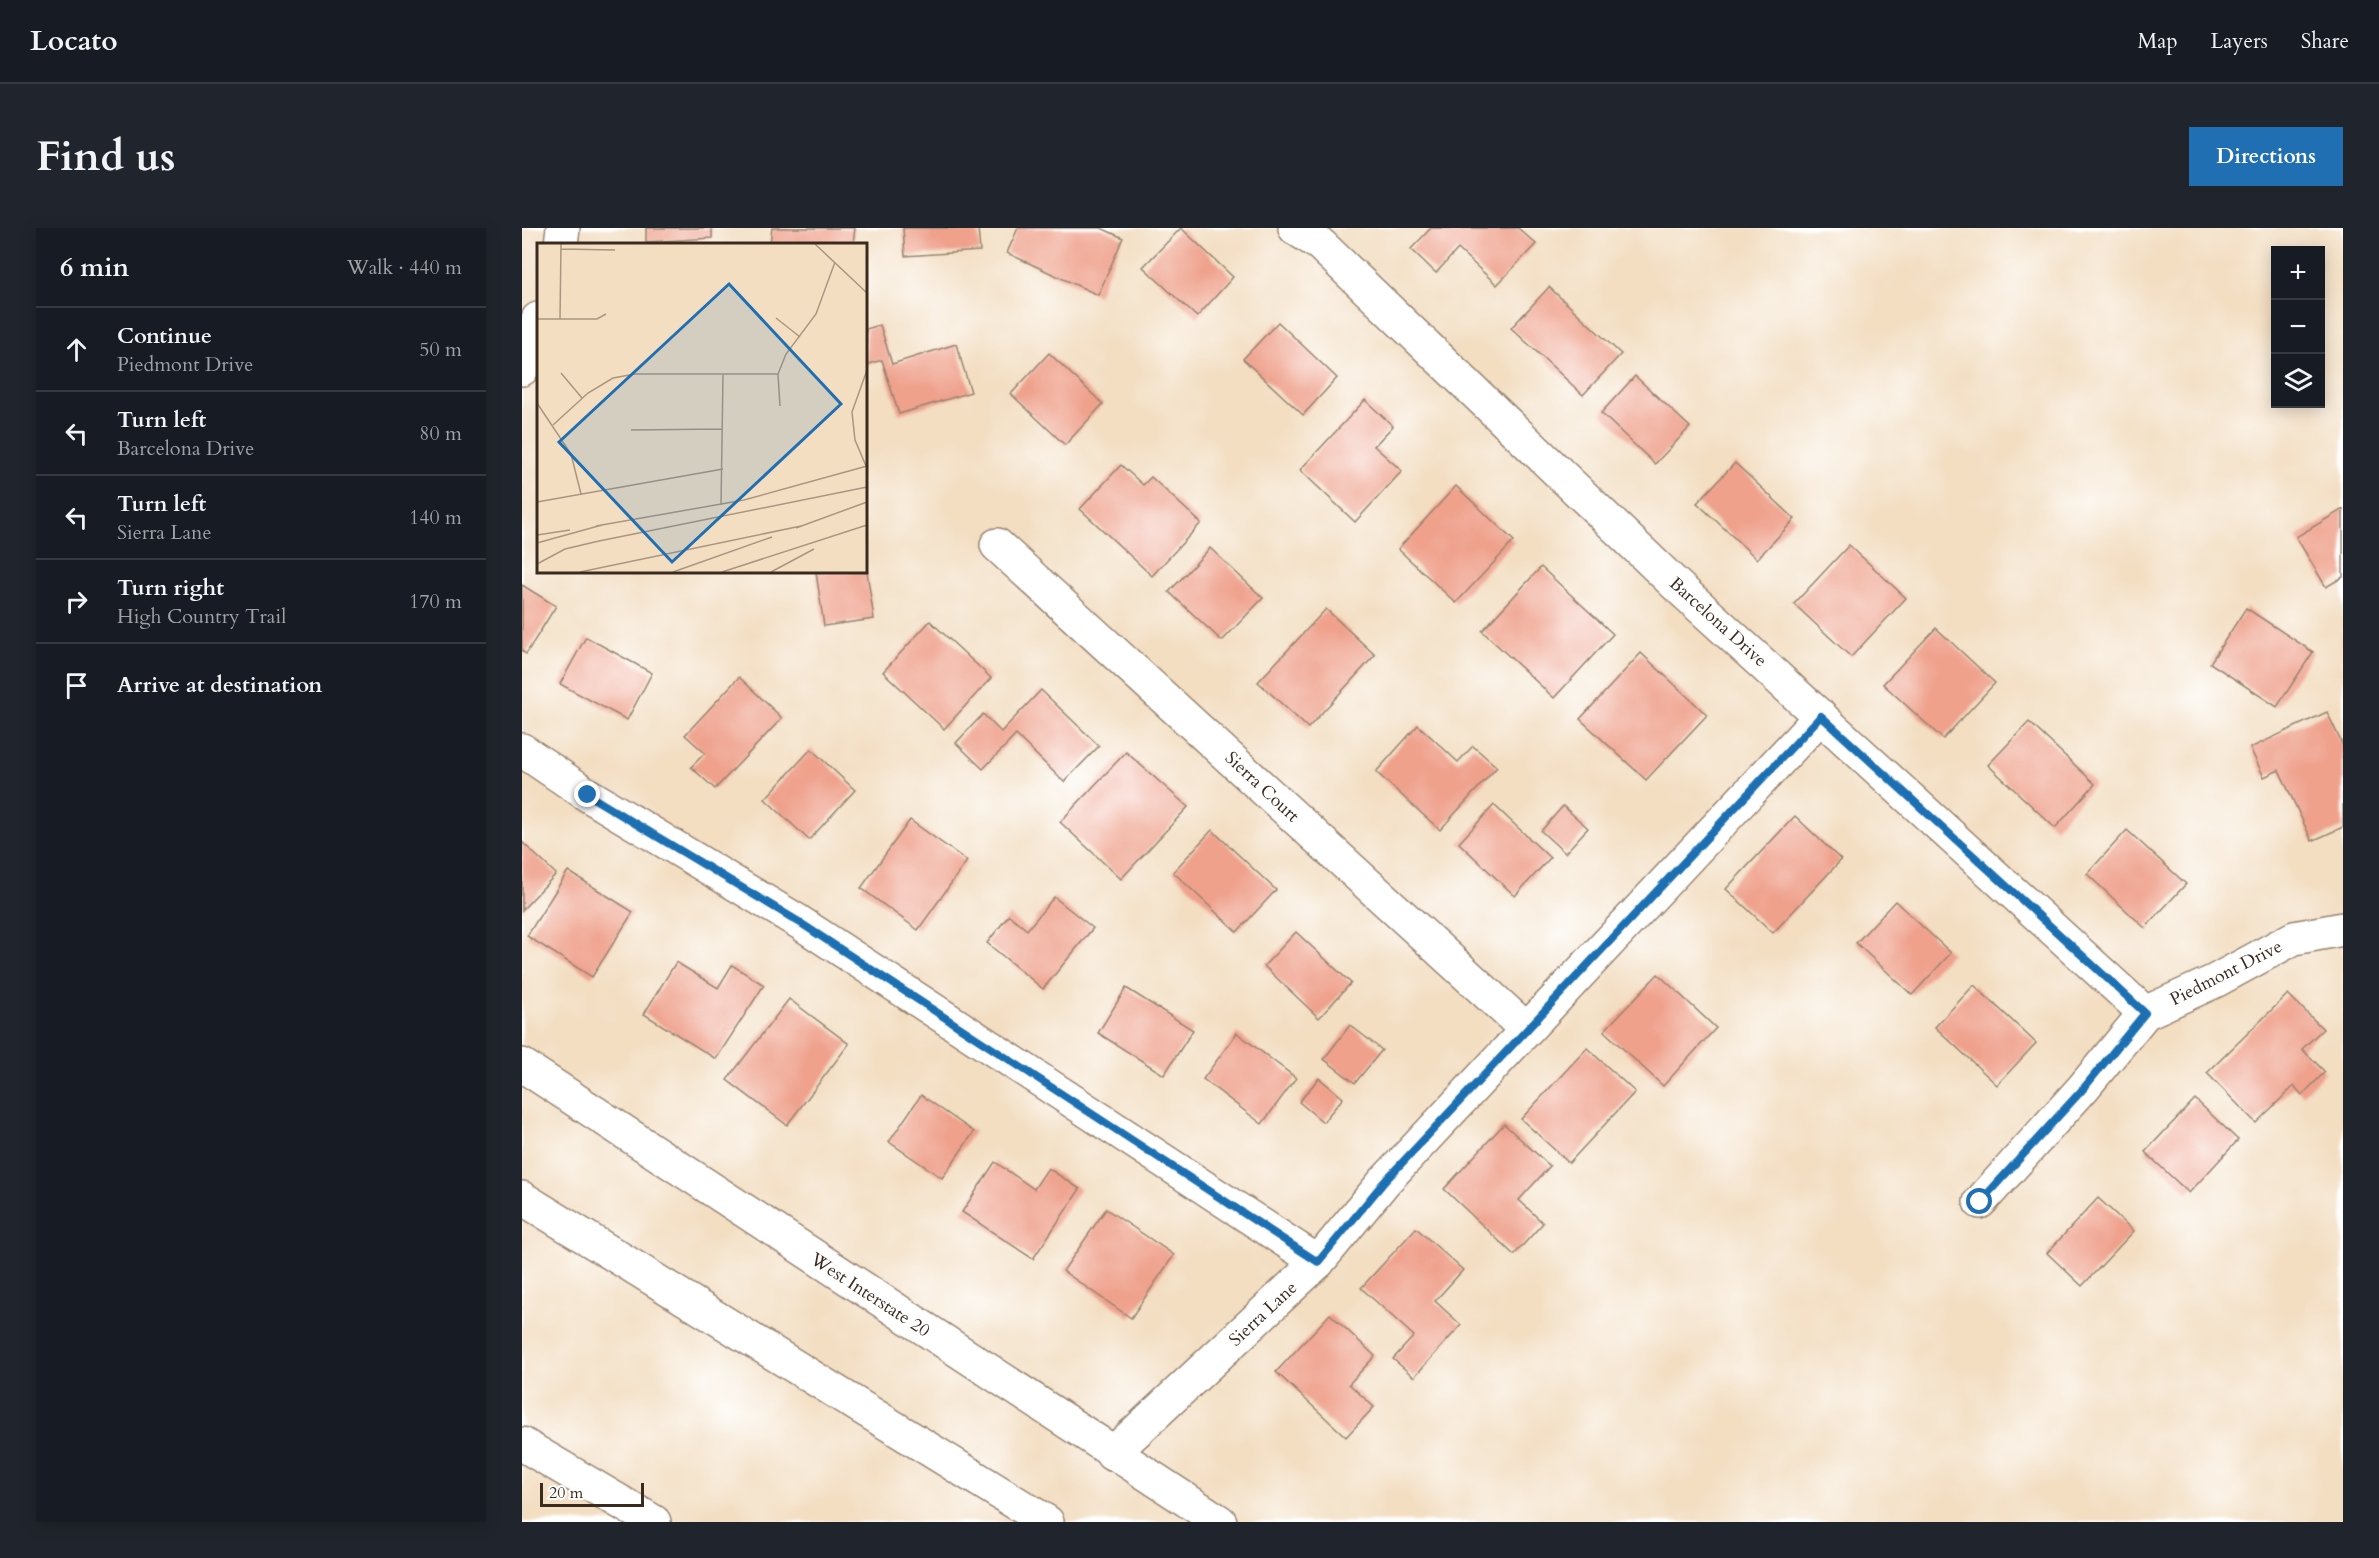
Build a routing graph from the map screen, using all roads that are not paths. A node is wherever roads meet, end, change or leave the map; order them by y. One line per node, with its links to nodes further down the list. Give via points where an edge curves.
1 (563, 228): 3 (main road)
2 (1295, 228): 7 (main road, Barcelona Drive, via 1321,245 1674,583)
3 (561, 243)
4 (537, 322): 5 (main road)
5 (522, 369)
6 (997, 545): 11 (main road, Sierra Court)
7 (1821, 716): 10 (main road, Barcelona Drive); 11 (main road, Sierra Lane)
8 (522, 750): 15 (main road, via 588,795 809,928)
9 (2343, 929): 10 (main road, Piedmont Drive, via 2294,938)
10 (2145, 1013): 14 (main road, Piedmont Drive, via 2083,1089)
11 (1526, 1029): 15 (main road, Sierra Lane, via 1384,1182)
12 (522, 1065): 17 (main road, West Interstate 20)
13 (522, 1198): 19 (main road)
14 (1980, 1202)
15 (1318, 1262): 17 (main road, Sierra Lane)
16 (522, 1444): 18 (main road)
17 (1112, 1454): 20 (main road, West Interstate 20)
18 (654, 1522)
19 (1047, 1522)
20 (1220, 1522)

